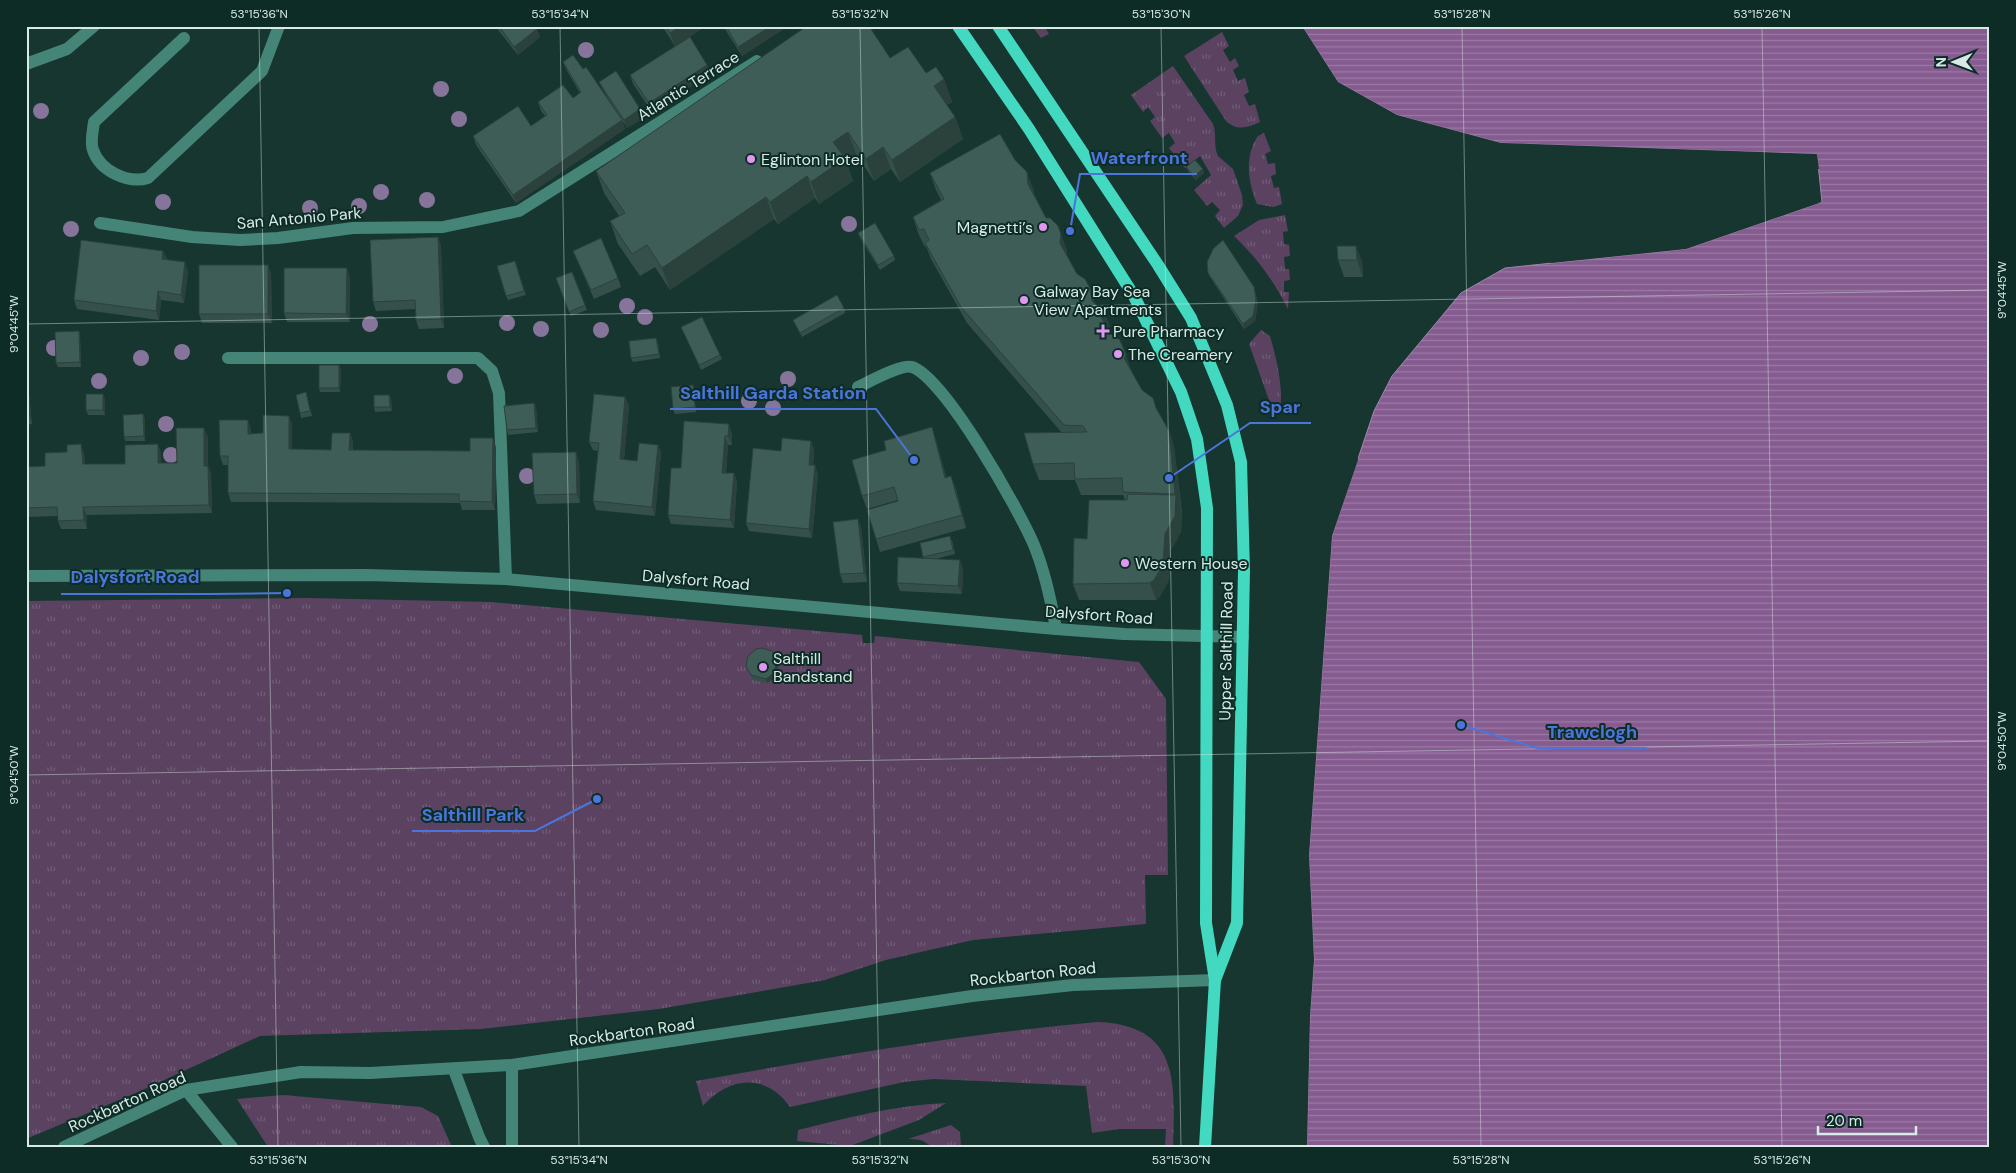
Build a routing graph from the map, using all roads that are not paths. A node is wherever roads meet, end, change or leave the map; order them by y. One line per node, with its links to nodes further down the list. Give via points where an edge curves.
1 (94, 26): 7 (street, via 67,49)
2 (279, 26): 5 (street, via 262,71 148,178 138,181 108,170 92,149 94,122)
3 (958, 26): 15 (main road, Upper Salthill Road, via 1029,129 1134,296 1180,392 1197,439 1207,508)
4 (998, 26): 16 (main road, Upper Salthill Road, via 1191,318 1217,377 1241,462)
5 (184, 38)
6 (771, 52): 9 (street, Atlantic Terrace, via 519,211)
7 (26, 64)
8 (100, 223): 9 (street, San Antonio Park, via 192,237 240,240 353,228)
9 (443, 227)
10 (228, 358): 13 (street, via 478,358 492,371 498,394)
11 (858, 387): 14 (street, via 901,368 911,367 927,378 946,400 982,448 1034,544 1050,591)
12 (26, 576): 13 (street, Dalysfort Road, via 367,575)
13 (506, 579): 14 (street, Dalysfort Road)
14 (1056, 629): 15 (street, Dalysfort Road)
15 (1208, 636): 16 (street, Dalysfort Road); 17 (main road, Upper Salthill Road, via 1206,923)
16 (1243, 637): 17 (main road, Upper Salthill Road, via 1238,923)
17 (1215, 980): 18 (street, Rockbarton Road, via 1074,985 972,996); 25 (main road, Upper Salthill Road)
18 (512, 1066): 19 (street, Rockbarton Road); 24 (street)
19 (454, 1070): 20 (street, Rockbarton Road, via 302,1072); 23 (street)
20 (186, 1090): 21 (street, Rockbarton Road); 22 (street)
21 (64, 1147)
22 (232, 1147)
23 (484, 1147)
24 (512, 1147)
25 (1205, 1147)

